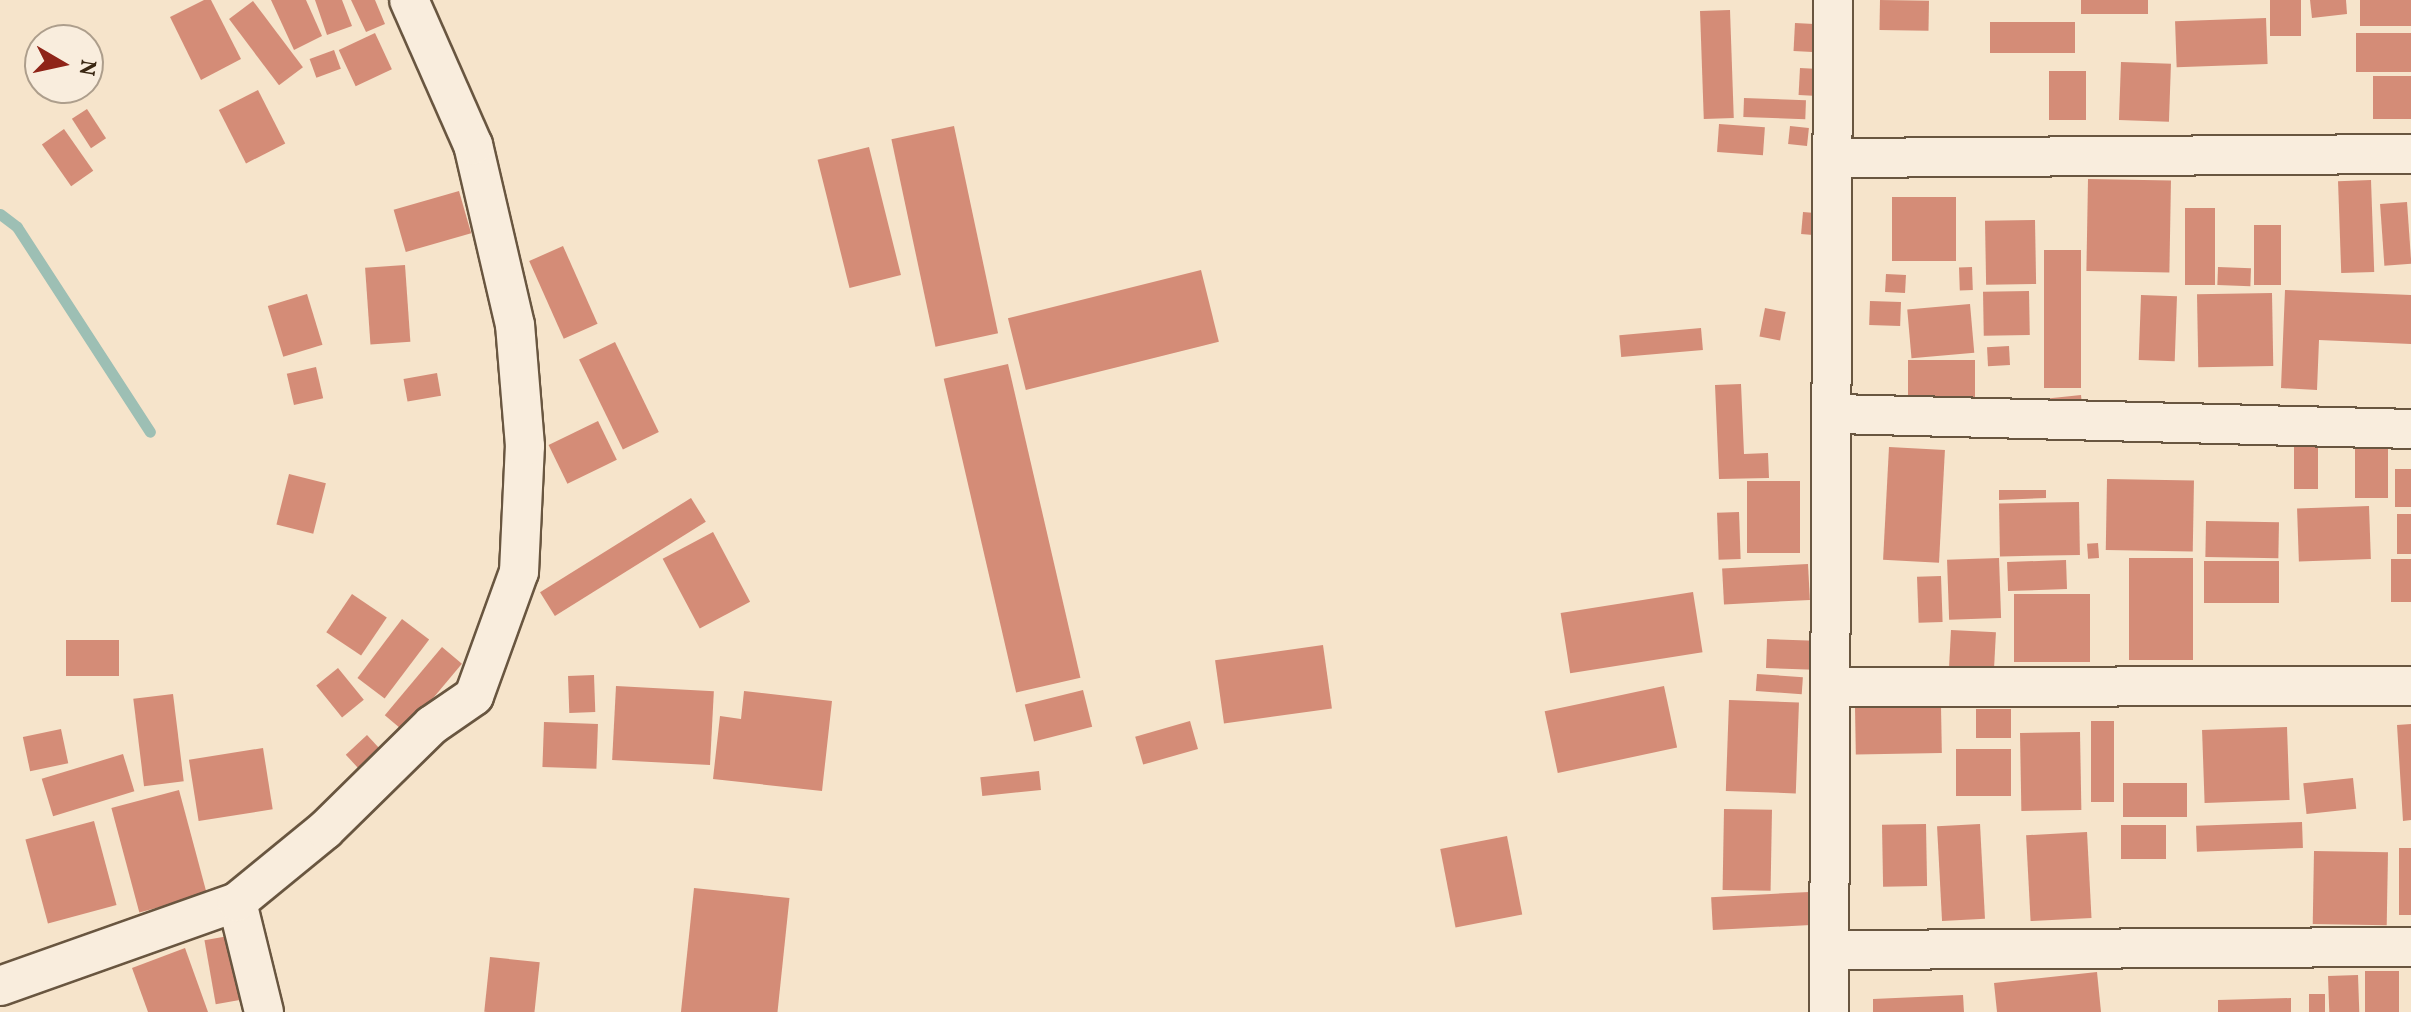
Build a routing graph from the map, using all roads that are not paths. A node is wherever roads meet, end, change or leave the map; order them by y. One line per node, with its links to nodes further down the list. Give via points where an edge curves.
1 (409, 0): 9 (street, via 473,145 504,255 525,446 519,572 474,696 432,725 325,830)
2 (1833, 0): 4 (street)
3 (2411, 154): 4 (street)
4 (1836, 158): 5 (street)
5 (1836, 414): 6 (street); 8 (street)
6 (2411, 429)
7 (2411, 686): 8 (street)
8 (1831, 687): 11 (street)
9 (237, 902): 12 (street); 13 (street)
10 (2411, 947): 11 (street)
11 (1835, 950): 14 (street)
12 (0, 986)
13 (264, 1012)
14 (1829, 1012)

